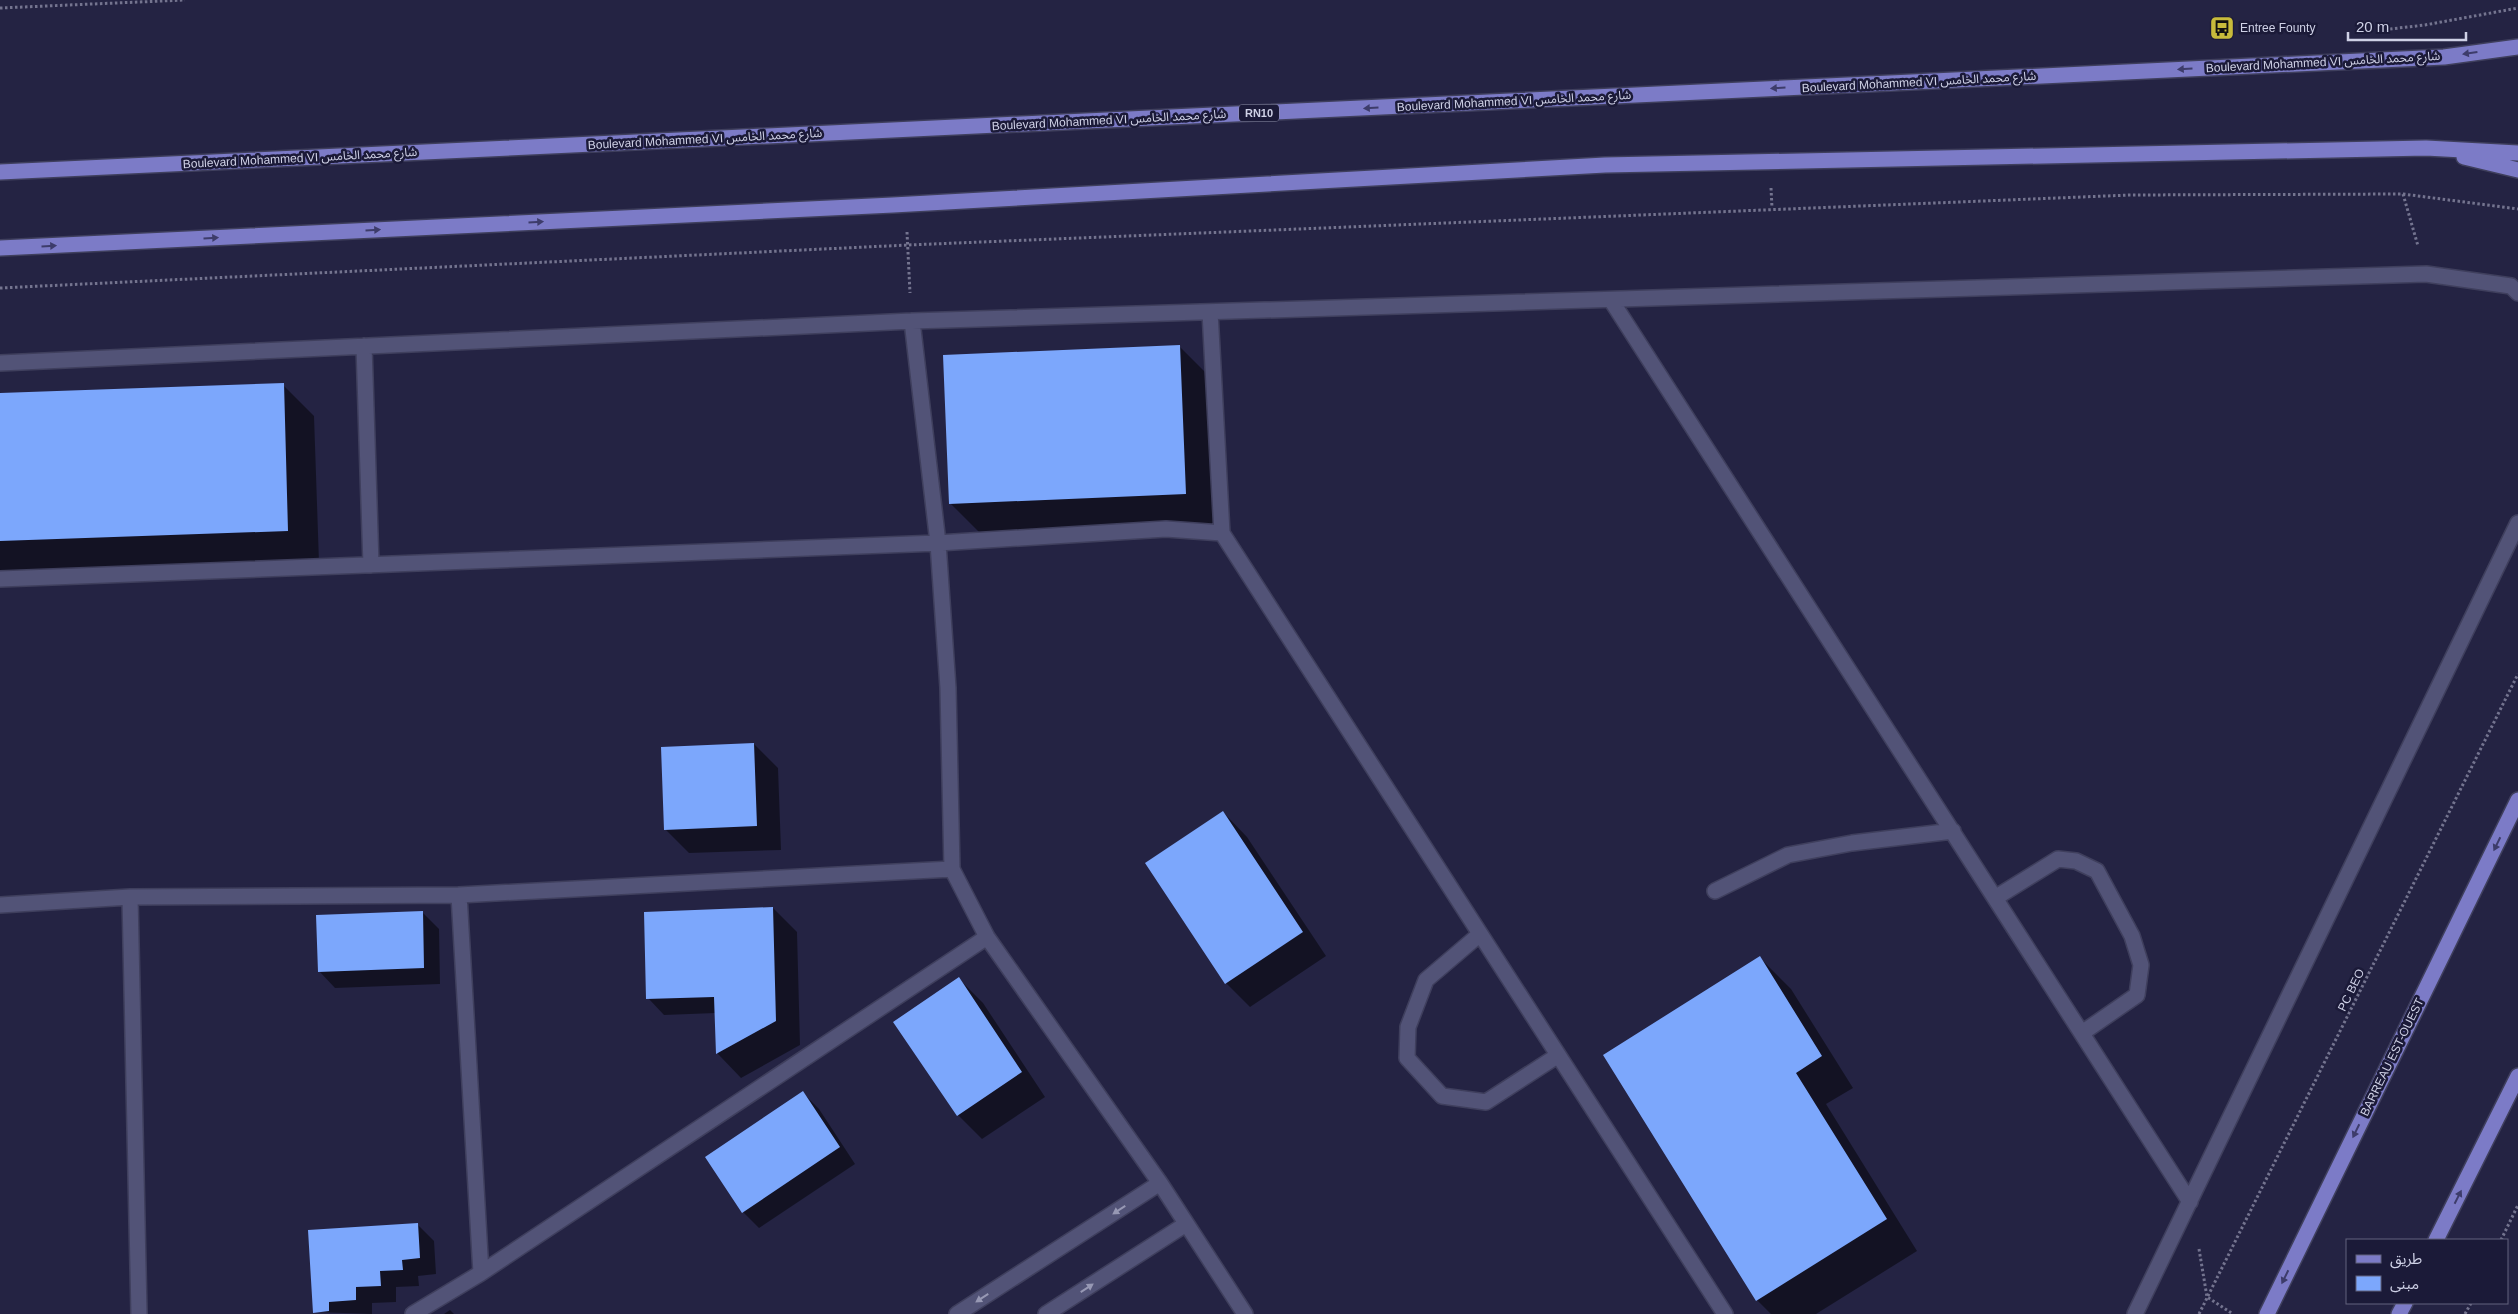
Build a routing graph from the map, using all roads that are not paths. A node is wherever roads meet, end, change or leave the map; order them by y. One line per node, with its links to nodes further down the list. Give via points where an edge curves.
1 (2518, 47): 5 (main road, Boulevard Mohammed VI شارع محمد الخامس / RN10, one-way to 5, via 2414,58)
2 (2426, 148): 3 (main road); 4 (main road); 6 (main road, one-way to 2, via 894,205 1605,165)
3 (2518, 153)
4 (2518, 170)
5 (0, 172)
6 (0, 248)
7 (2518, 294): 8 (street, via 2511,286 2426,274)
8 (1611, 300): 9 (street); 19 (street)
9 (1210, 312): 10 (street); 14 (street)
10 (912, 321): 11 (street); 15 (street)
11 (364, 346): 12 (street); 16 (street)
12 (0, 362)
13 (2518, 523): 32 (street)
14 (1222, 533): 15 (street, via 1166,529); 26 (street)
15 (938, 543): 16 (street); 20 (street, via 948,688)
16 (371, 565): 17 (street)
17 (0, 579)
18 (2518, 800): 43 (main road, BARREAU EST-OUEST, one-way to 43)
19 (1952, 831): 21 (street, via 1852,843 1788,856); 24 (street)
20 (952, 869): 22 (street); 27 (street)
21 (1715, 891)
22 (459, 895): 23 (street); 35 (street)
23 (130, 897): 25 (street); 36 (street)
24 (1995, 898): 28 (street); 28 (street, via 2058,858 2076,861 2096,871 2132,936 2141,965 2137,995)
25 (0, 905)
26 (1480, 934): 29 (street); 29 (street, via 1426,980 1408,1028 1407,1058 1442,1096 1486,1102)
27 (987, 937): 31 (street); 35 (street)
28 (2082, 1033): 32 (street)
29 (1557, 1056): 41 (street)
30 (2518, 1076): 34 (main road, one-way to 30)
31 (1160, 1183): 33 (street); 38 (street, one-way to 38)
32 (2190, 1202): 42 (street)
33 (1186, 1224): 39 (street, one-way to 33); 40 (street)
34 (2436, 1239)
35 (480, 1273): 37 (street)
36 (139, 1314)
37 (413, 1314)
38 (957, 1314)
39 (1046, 1314)
40 (1245, 1314)
41 (1725, 1314)
42 (2135, 1314)
43 (2267, 1314)

